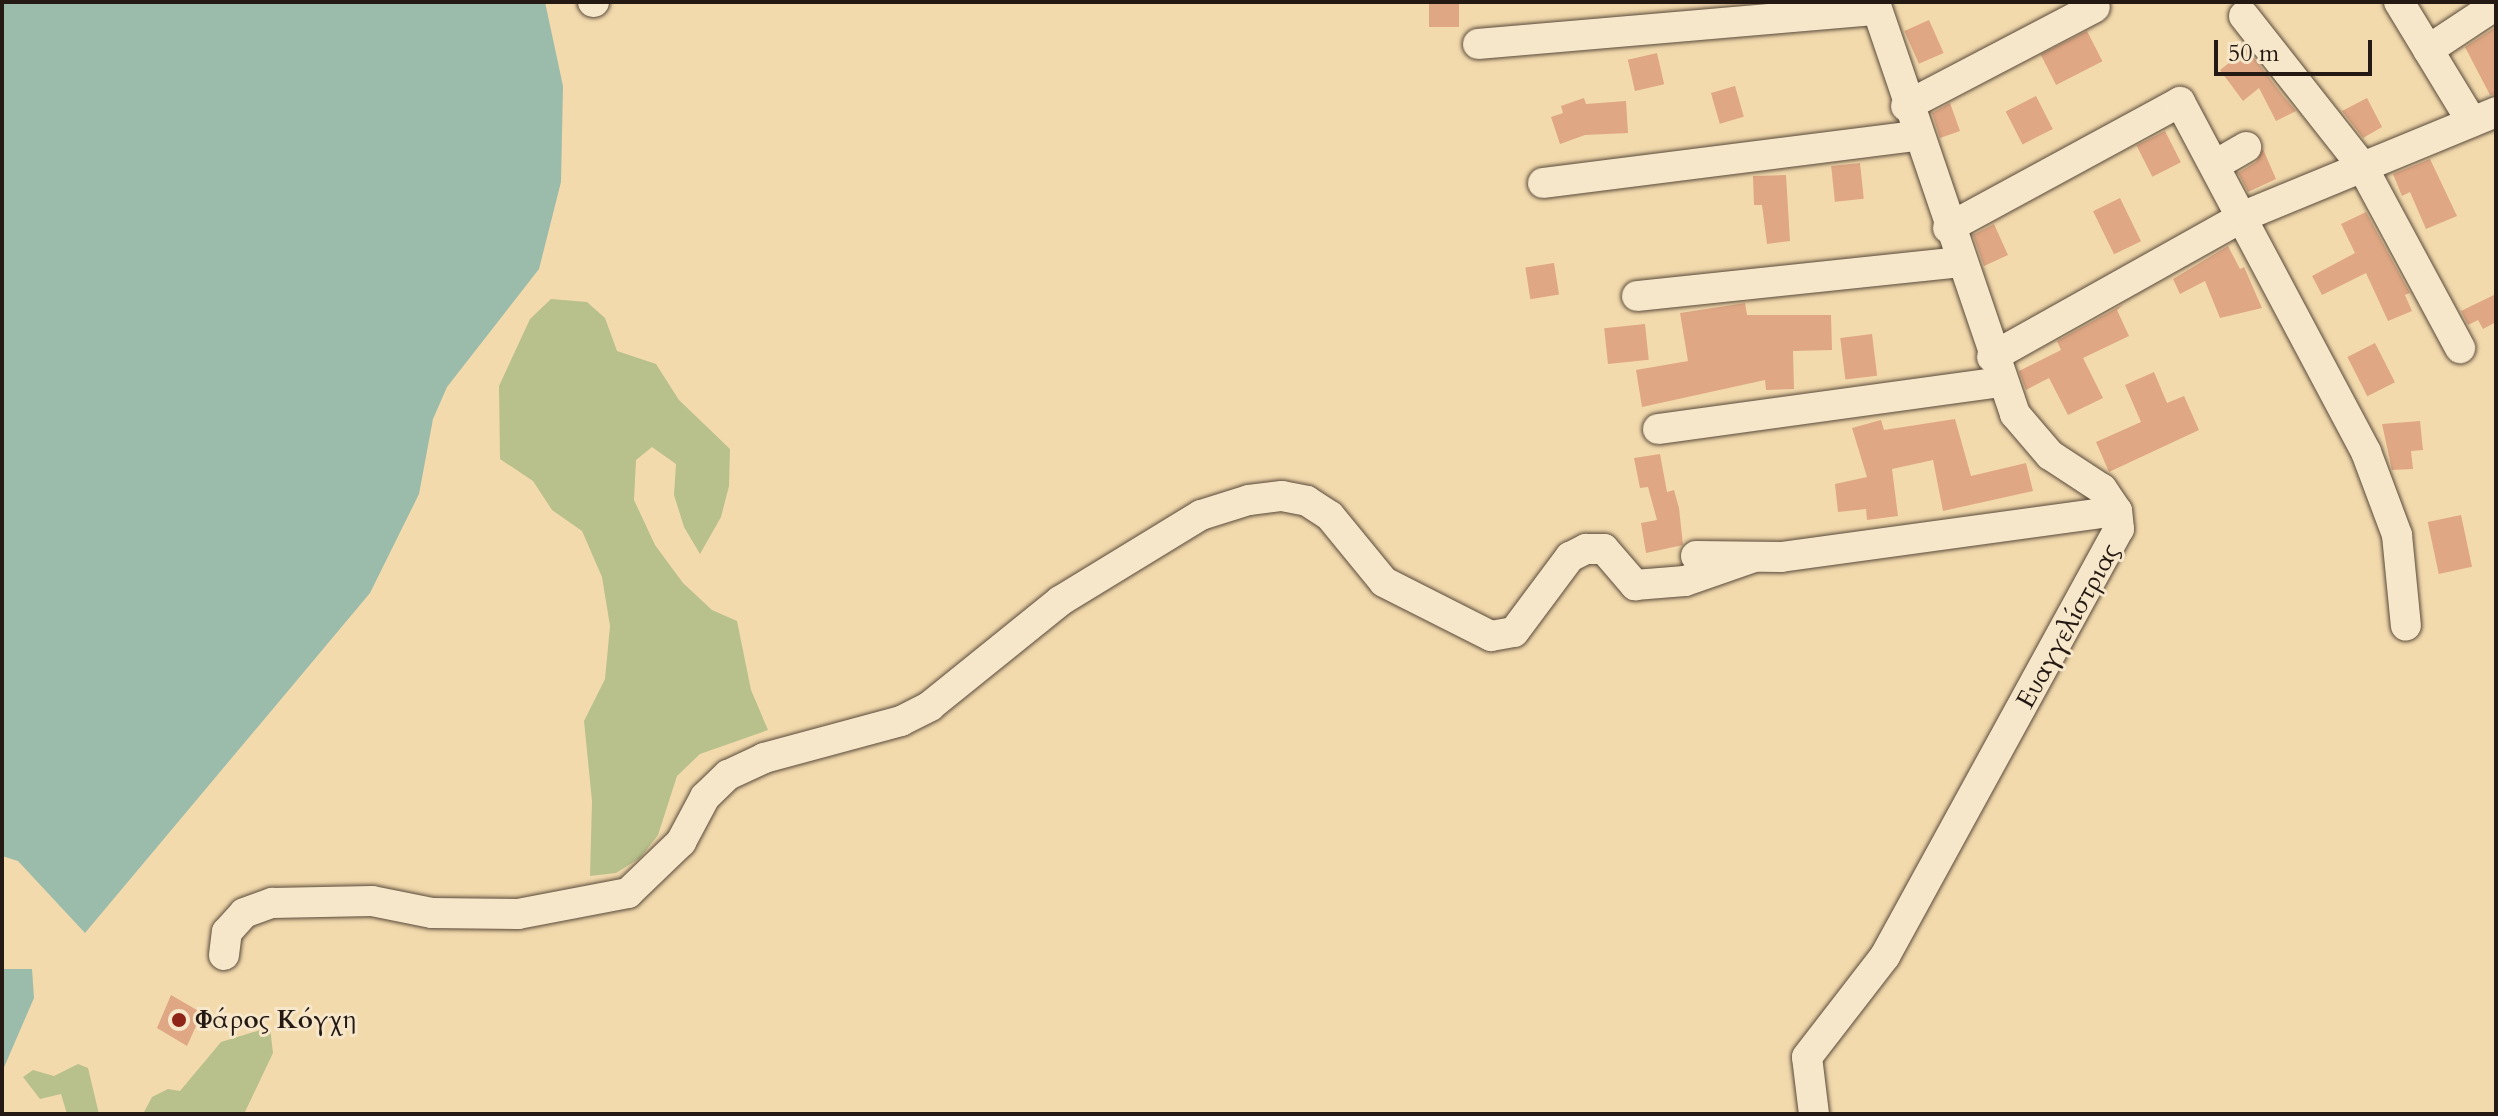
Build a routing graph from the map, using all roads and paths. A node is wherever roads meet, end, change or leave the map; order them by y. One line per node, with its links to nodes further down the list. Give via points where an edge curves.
1 (2399, 2): 7 (street)
2 (2496, 5): 7 (street)
3 (1876, 6): 6 (street); 8 (street, Ευαγγελίστριας)
4 (2095, 7): 8 (street)
5 (2244, 16): 13 (street)
6 (1478, 44)
7 (2428, 50): 9 (street)
8 (1906, 106): 10 (street, Ευαγγελίστριας)
9 (2484, 117): 13 (street)
10 (1917, 136): 14 (street); 16 (street, Ευαγγελίστριας)
11 (2246, 147): 12 (street)
12 (2215, 165): 15 (street); 16 (street, via 2180,102)
13 (2362, 166): 15 (street); 19 (street)
14 (1543, 183)
15 (2244, 216): 20 (street); 25 (street, via 2366,452 2397,535)
16 (1948, 228): 17 (street, Ευαγγελίστριας)
17 (1960, 262): 18 (street); 20 (street, Ευαγγελίστριας)
18 (1637, 296)
19 (2460, 348)
20 (1997, 369): 21 (street); 22 (street, Ευαγγελίστριας, via 2031,437 2102,489)
21 (1658, 429)
22 (2117, 511): 24 (street, via 1950,537); 27 (street, Ευαγγελίστριας, via 2115,544 1885,956 1807,1057)
23 (1696, 556): 24 (street)
24 (1754, 557): 26 (street, via 1685,581 1635,585 1604,549 1586,549 1570,557 1514,632 1491,636 1384,582 1330,516 1307,501 1282,496 1249,500 1201,515 1060,601 921,711 764,758 728,775 705,797 673,851 628,893 518,914 432,913 372,901 272,903 244,913 227,932)
25 (2406, 626)
26 (224, 955)
27 (1814, 1114)

